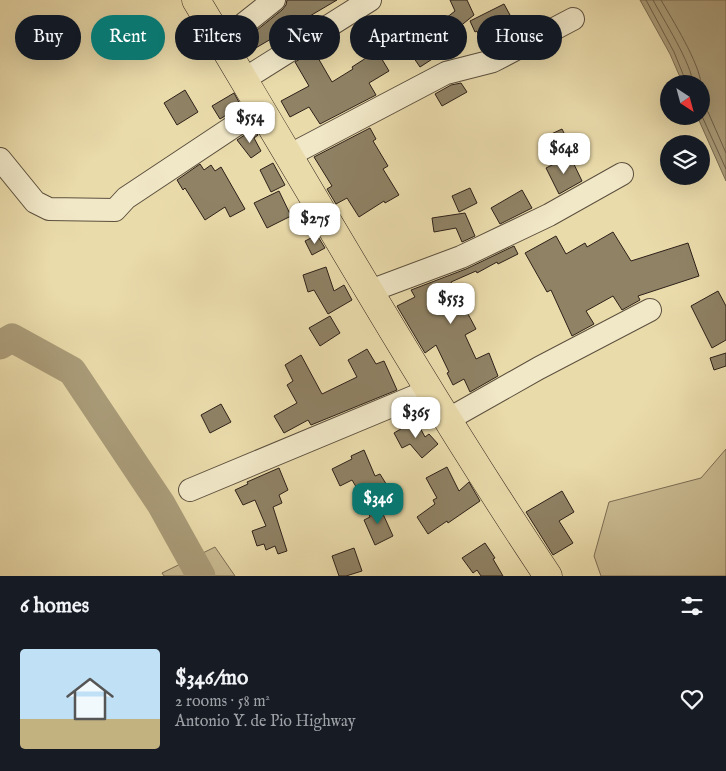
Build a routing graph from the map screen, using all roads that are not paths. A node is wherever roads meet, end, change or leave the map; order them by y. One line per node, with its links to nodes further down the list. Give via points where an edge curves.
1 (196, 0): 4 (highway)
2 (274, 0): 5 (street)
3 (370, 0): 8 (street)
4 (205, 15)
5 (255, 15)
6 (573, 19): 10 (street, via 493,61 446,73)
7 (232, 60): 8 (highway)
8 (243, 80): 9 (highway)
9 (260, 109): 10 (highway); 11 (street, via 126,198 115,210 48,209 35,202)
10 (290, 154): 13 (highway)
11 (0, 159)
12 (622, 174): 13 (street, via 549,215 461,257)
13 (370, 291): 15 (highway)
14 (650, 310): 16 (street)
15 (430, 390): 16 (highway); 17 (street)
16 (447, 420): 18 (highway)
17 (190, 490)
18 (548, 576)

